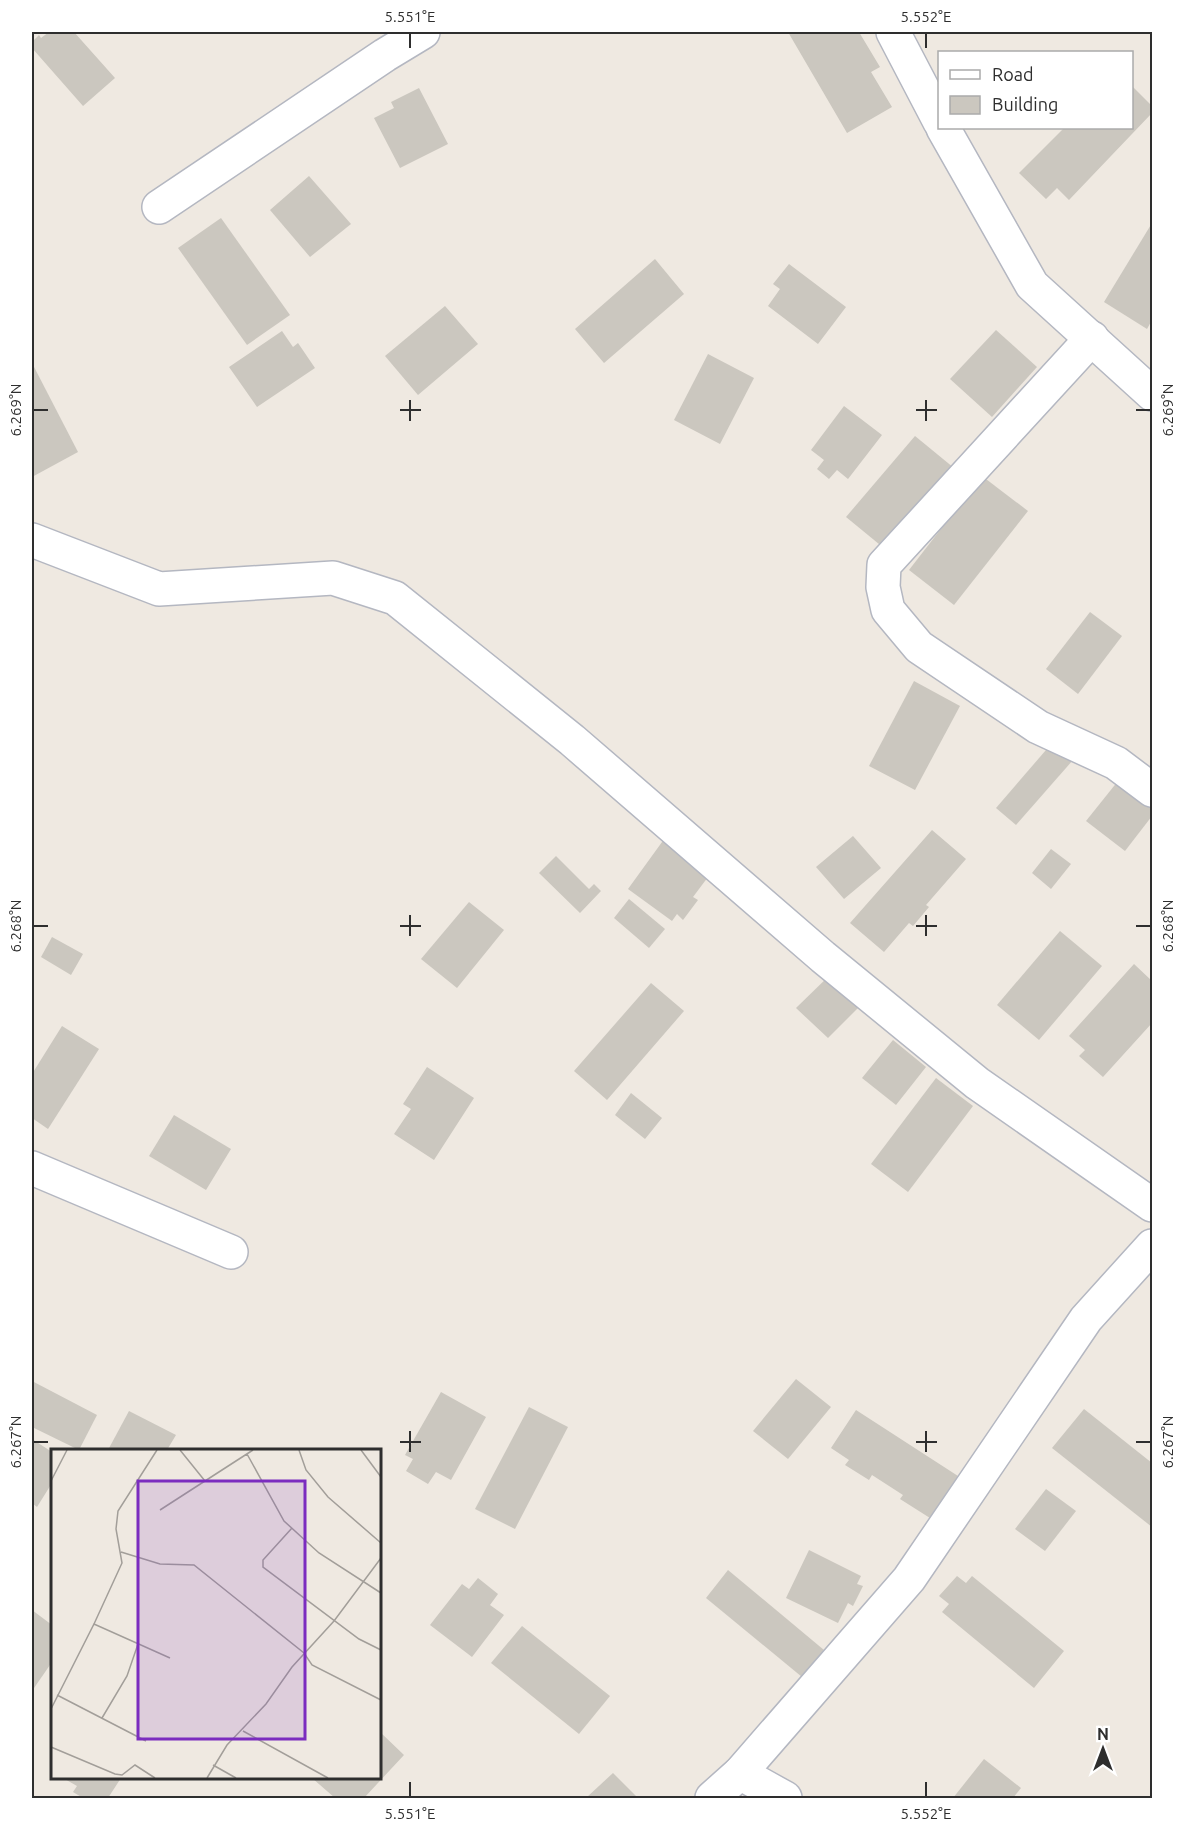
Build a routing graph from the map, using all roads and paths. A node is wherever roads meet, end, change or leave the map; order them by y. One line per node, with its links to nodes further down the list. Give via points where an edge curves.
1 (423, 32): 5 (street)
2 (893, 32): 3 (street)
3 (938, 120)
4 (944, 129): 6 (street, via 1032,285)
5 (159, 207)
6 (1092, 338): 7 (street); 9 (street, via 884,565 883,588 888,610 919,647 1038,727 1116,763)
7 (1152, 394)
8 (32, 540): 11 (street, via 159,589 333,578 395,598 572,740 823,957 977,1083)
9 (1152, 790)
10 (32, 1168): 13 (street)
11 (1152, 1205)
12 (1152, 1246): 14 (street, via 1086,1319 909,1579)
13 (231, 1252)
14 (740, 1773): 15 (street); 16 (street)
15 (712, 1798)
16 (785, 1798)

